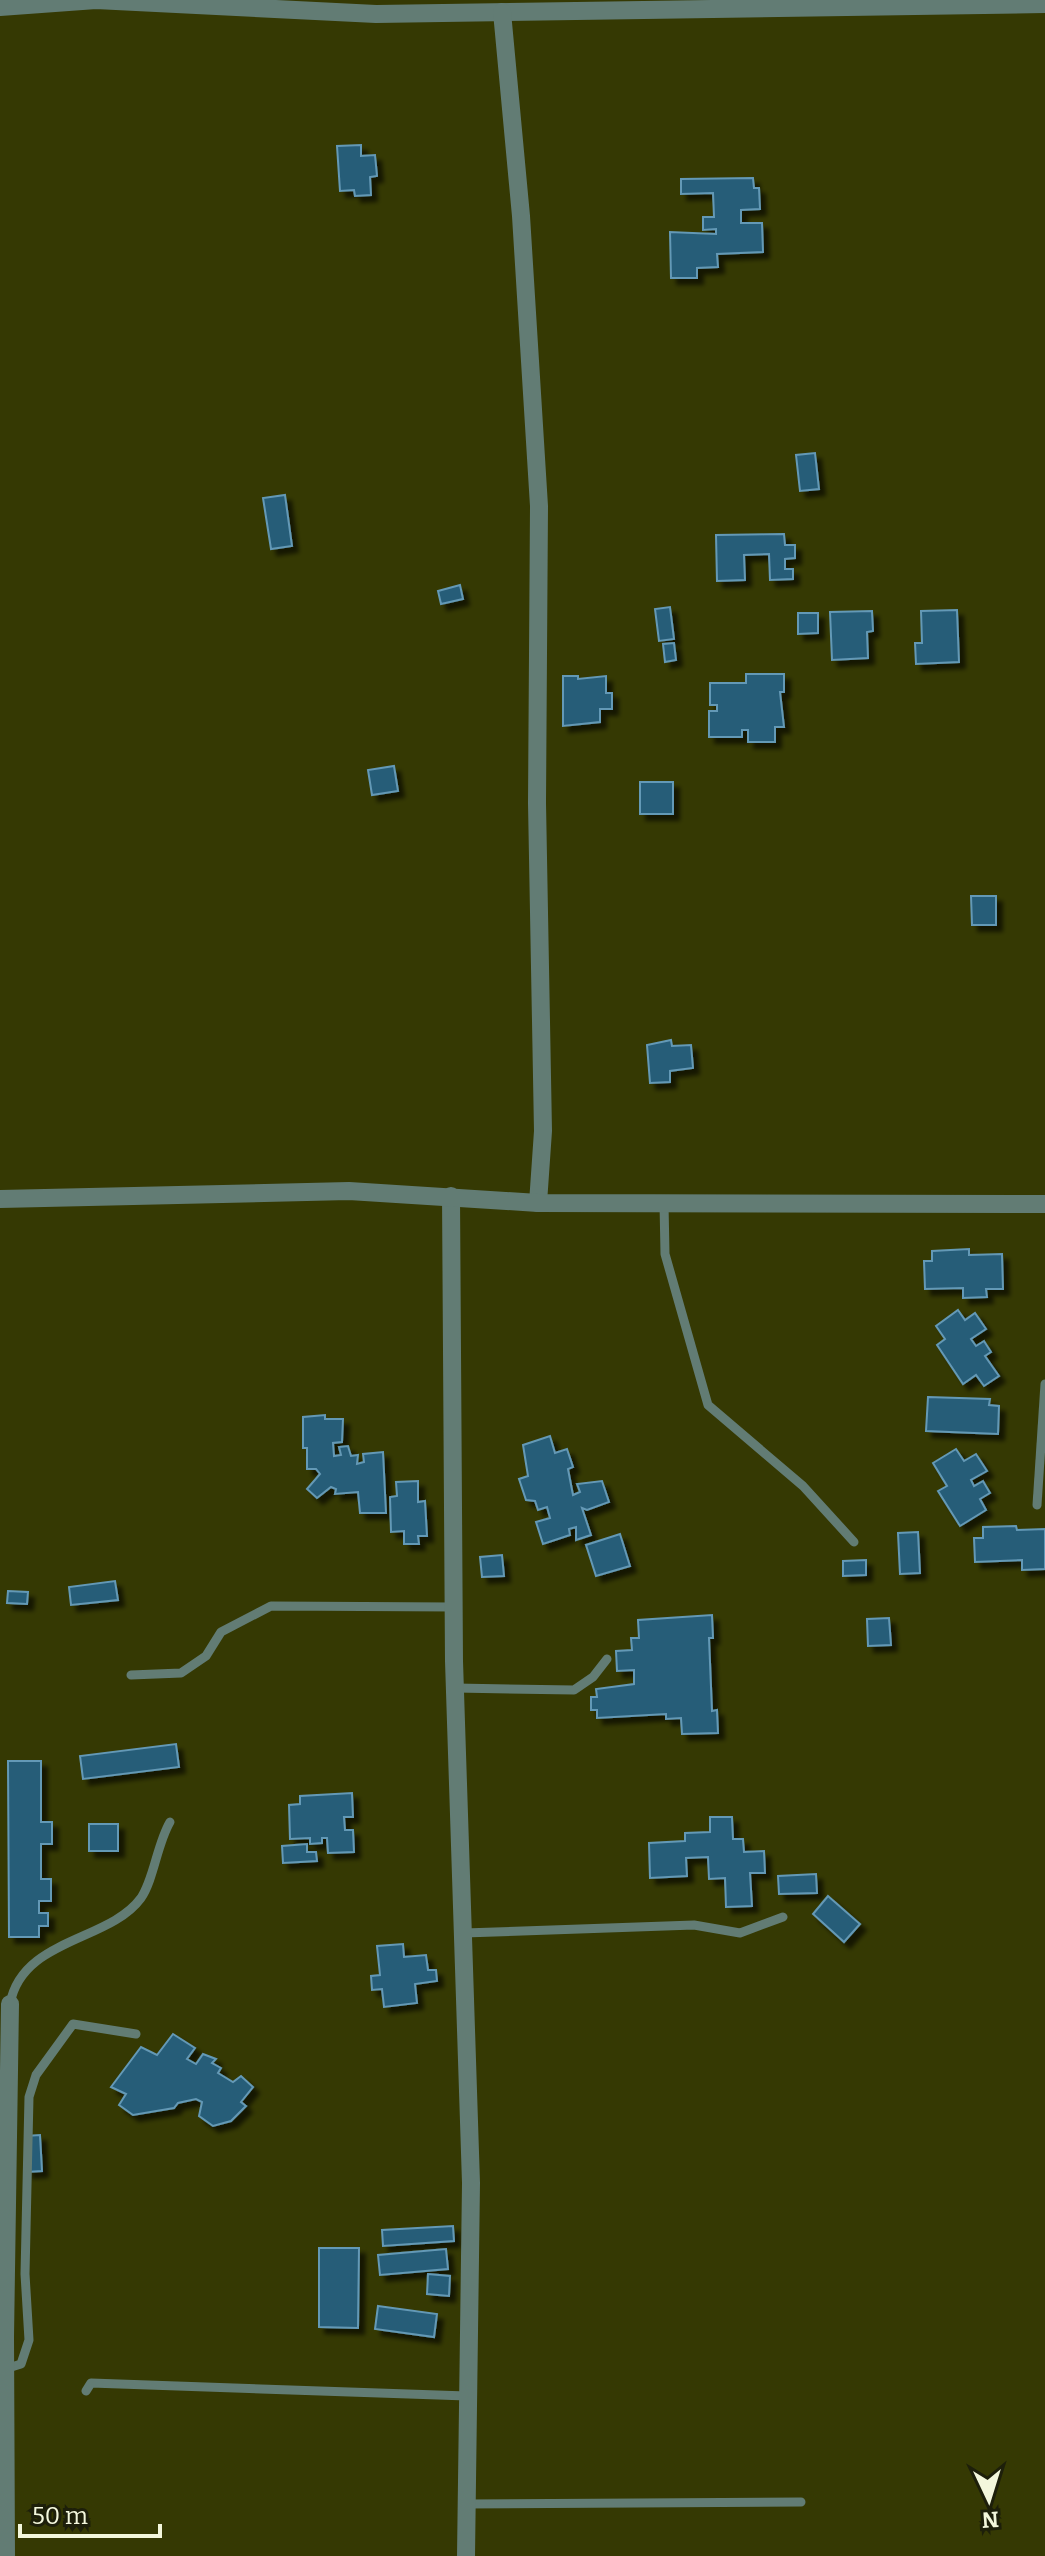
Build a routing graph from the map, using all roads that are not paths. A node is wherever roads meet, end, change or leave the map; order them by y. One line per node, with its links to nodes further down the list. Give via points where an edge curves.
1 (1045, 4): 3 (street)
2 (0, 7): 3 (street, via 96,0 376,14)
3 (515, 8): 7 (street, via 538,491 543,1131)
4 (451, 1196): 5 (street, via 349,1191); 7 (street); 12 (street)
5 (0, 1199)
6 (664, 1201): 7 (street); 8 (street); 11 (lane, via 665,1254 708,1405 803,1486)
7 (538, 1203)
8 (1045, 1204)
9 (1045, 1384): 10 (lane)
10 (1037, 1505)
11 (854, 1542)
12 (454, 1607): 14 (lane, via 271,1606 221,1632 206,1656 181,1673); 15 (street)
13 (607, 1659): 15 (lane, via 574,1690)
14 (131, 1675)
15 (455, 1688): 18 (street)
16 (170, 1822): 19 (lane, via 141,1898 29,1966 16,1982)
17 (783, 1917): 18 (lane, via 740,1933 694,1925)
18 (464, 1933): 23 (street, via 471,2183)
19 (10, 2004): 21 (street)
20 (136, 2034): 21 (lane, via 73,2024 36,2075 29,2097 25,2202 29,2340 21,2364)
21 (5, 2369): 26 (street)
22 (86, 2391): 23 (lane, via 91,2383)
23 (467, 2396): 25 (street)
24 (801, 2502): 25 (lane)
25 (466, 2504): 27 (street)
26 (6, 2556)
27 (466, 2556)

